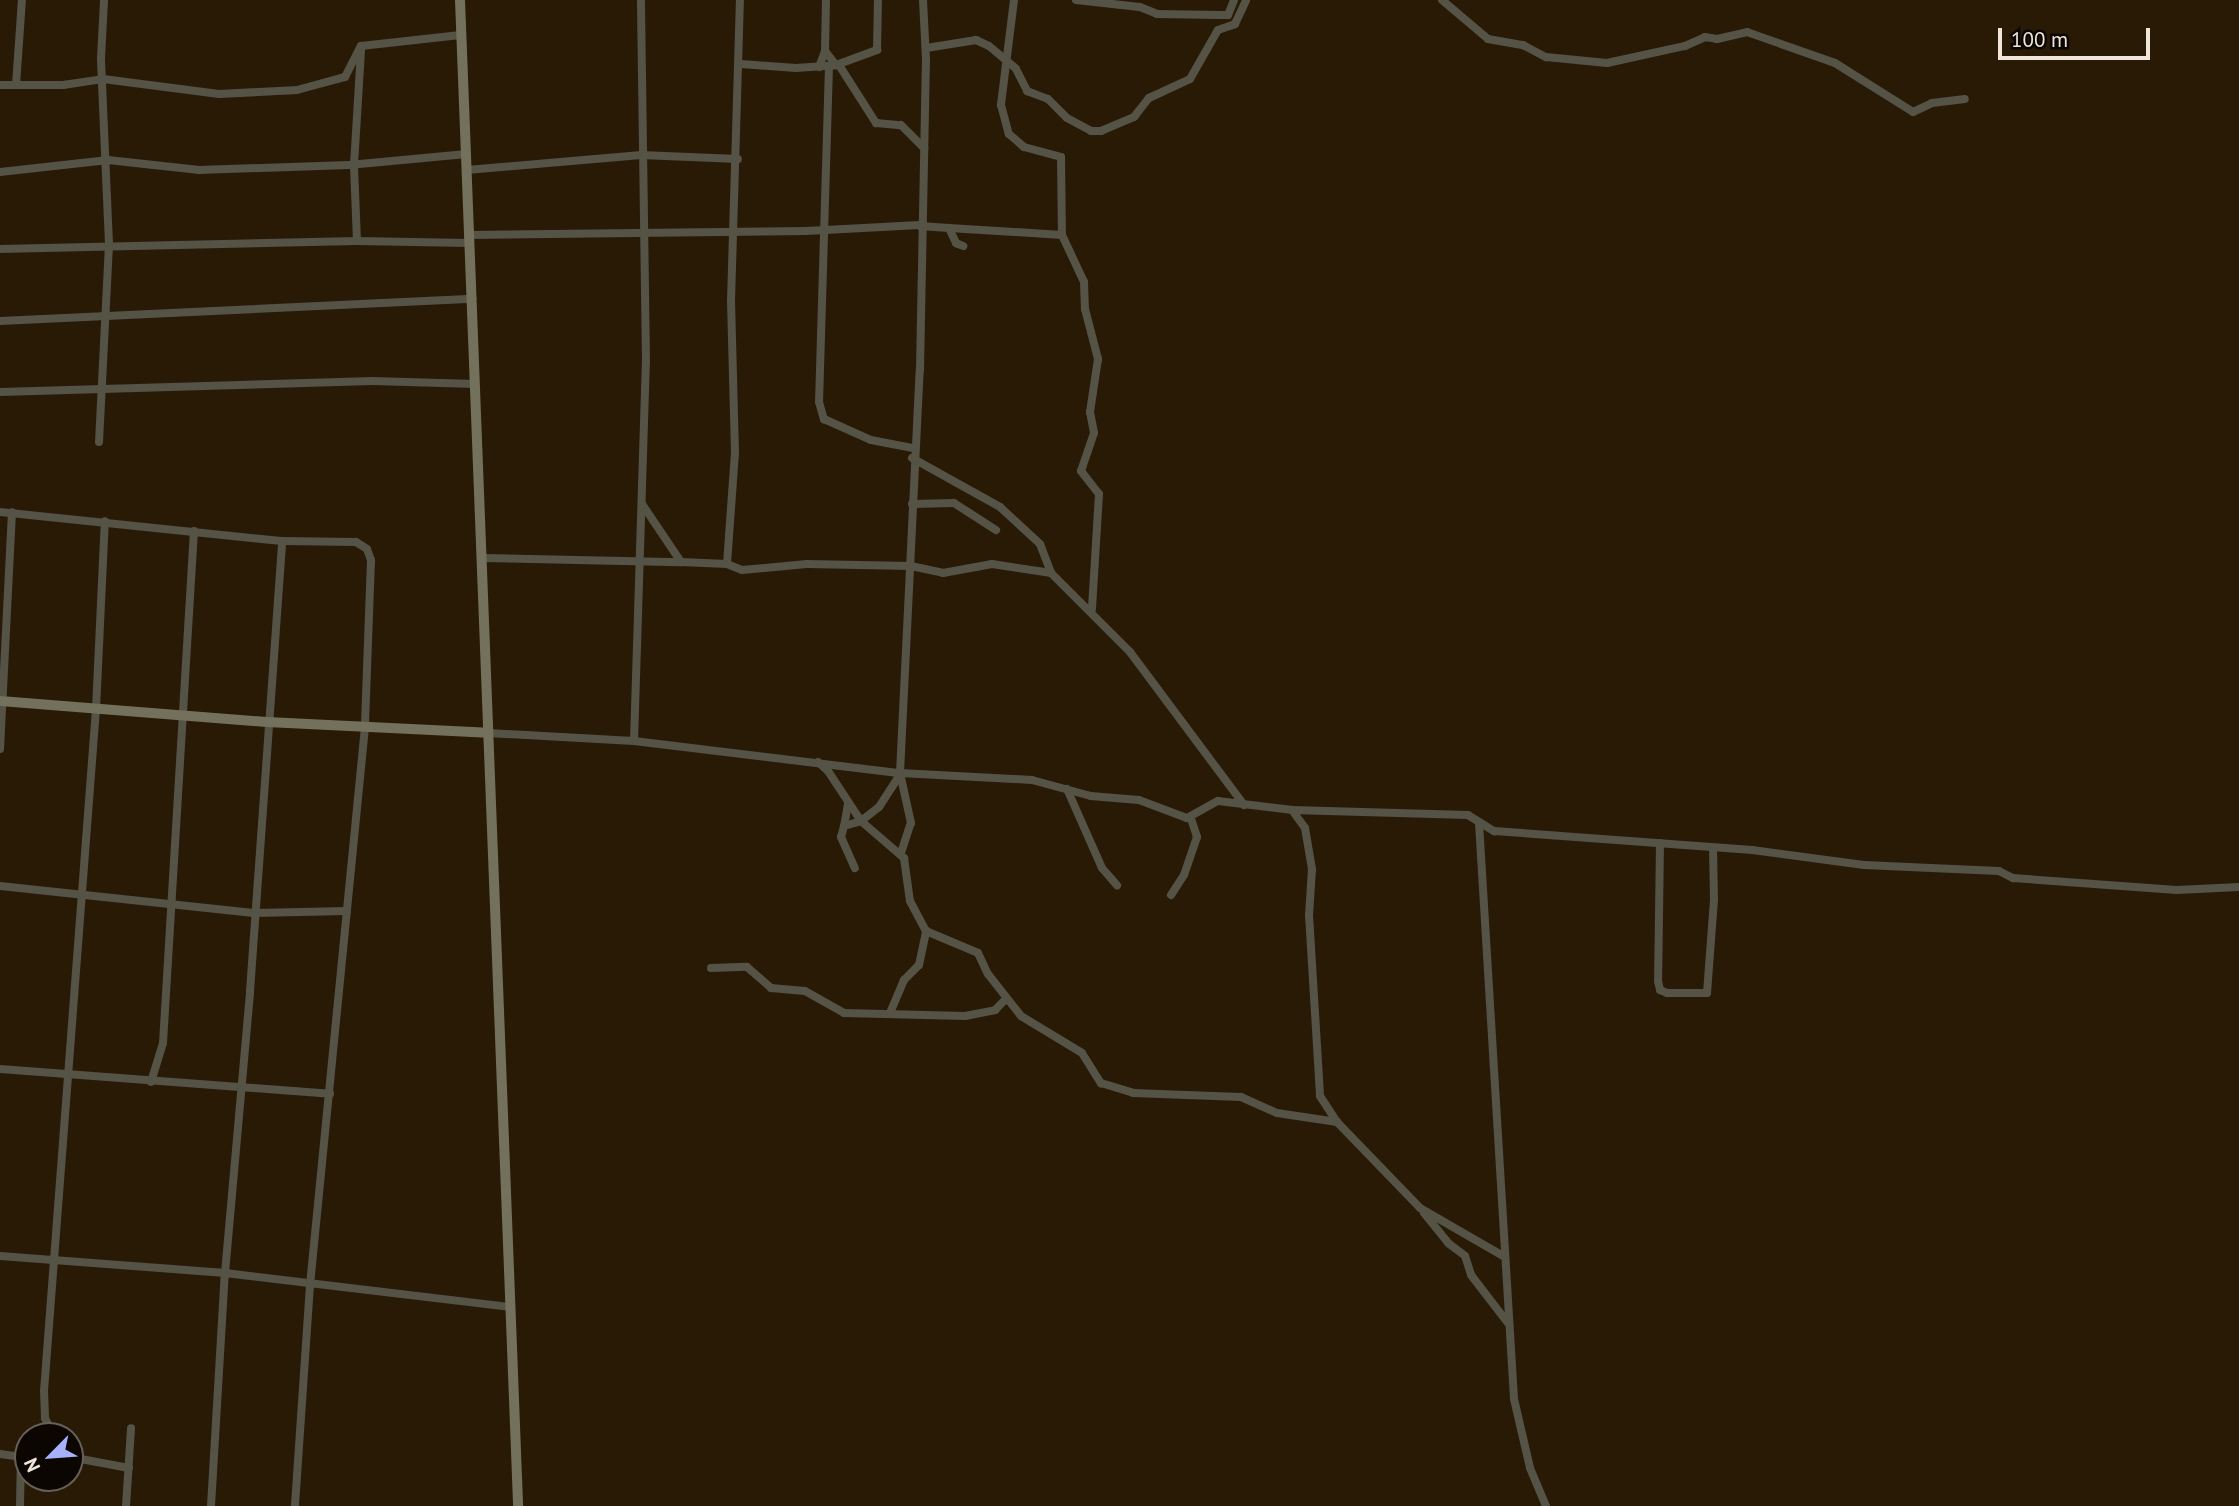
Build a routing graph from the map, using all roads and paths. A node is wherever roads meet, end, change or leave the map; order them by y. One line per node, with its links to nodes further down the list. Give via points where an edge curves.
1 (22, 0): 24 (street)
2 (104, 0): 22 (street)
3 (460, 0): 14 (main road)
4 (641, 0): 28 (street)
5 (740, 0): 19 (street)
6 (826, 0): 17 (street)
7 (878, 0): 20 (street, via 877,50)
8 (923, 0): 16 (street)
9 (1014, 0): 18 (street)
10 (1076, 0): 11 (street, via 1140,7 1157,14 1220,15 1228,15)
11 (1234, 0)
12 (1246, 0): 18 (street, via 1235,24 1218,30 1190,79 1149,98 1134,117 1101,131 1091,131 1067,118 1048,99 1027,91)
13 (1442, 0): 25 (street, via 1488,39 1524,45 1546,57 1607,63 1705,37 1746,32 1835,63 1913,112 1935,102)
14 (460, 35): 15 (street); 27 (main road)
15 (361, 46): 22 (street, via 345,77 297,90 219,94); 31 (street)
16 (926, 48): 18 (street, via 976,40); 26 (street)
17 (825, 51): 20 (street); 21 (street)
18 (1008, 62): 39 (street, via 999,90 1009,134 1025,148 1061,157)
19 (741, 64): 21 (street); 29 (street, via 735,100)
20 (833, 65): 21 (street); 26 (street, via 876,123 901,125); 36 (street)
21 (819, 66)
22 (103, 79): 24 (street); 30 (street)
23 (0, 85): 24 (street)
24 (16, 85)
25 (1965, 99)
26 (924, 148): 34 (street)
27 (466, 154): 31 (street); 32 (main road)
28 (641, 155): 29 (street); 32 (street); 37 (street)
29 (738, 159): 38 (street)
30 (108, 160): 31 (street, via 200,170); 33 (street); 42 (street)
31 (354, 165): 41 (street)
32 (467, 170): 40 (main road)
33 (0, 172)
34 (920, 226): 35 (street); 36 (street); 52 (street, via 920,370)
35 (949, 228): 39 (street); 43 (street, via 956,243)
36 (823, 229): 38 (street); 52 (street, via 818,370 823,417 871,440)
37 (644, 232): 38 (street); 40 (street); 54 (street)
38 (733, 232): 65 (street, via 735,453)
39 (1062, 235): 68 (street, via 1084,282 1085,309 1098,359 1090,412 1094,433 1081,471 1099,494)
40 (469, 239): 41 (street); 45 (main road)
41 (357, 241): 42 (street)
42 (108, 244): 44 (street); 46 (street)
43 (963, 246)
44 (0, 249)
45 (472, 299): 46 (street); 48 (main road)
46 (106, 317): 47 (street); 49 (street)
47 (0, 321)
48 (475, 384): 49 (street, via 373,381); 62 (main road)
49 (102, 388): 50 (street); 51 (street)
50 (0, 393)
51 (99, 442)
52 (913, 448): 53 (street)
53 (912, 458): 55 (street); 67 (street, via 1000,507 1041,544)
54 (642, 503): 63 (street); 64 (street)
55 (912, 504): 59 (street, via 954,503); 66 (street)
56 (0, 512): 57 (street)
57 (12, 512): 58 (street); 69 (street)
58 (105, 521): 60 (street); 70 (street)
59 (996, 530)
60 (194, 531): 61 (street); 71 (street)
61 (282, 541): 72 (street); 73 (street, via 356,542 367,549 373,572)
62 (482, 558): 64 (street); 74 (main road)
63 (681, 562): 64 (street); 65 (street)
64 (641, 564): 75 (street)
65 (727, 564): 66 (street, via 742,570 807,564)
66 (911, 566): 67 (street, via 943,573 992,564); 78 (street)
67 (1051, 573): 68 (street)
68 (1092, 609): 81 (street, via 1218,764)
69 (2, 701): 70 (main road); 76 (street)
70 (96, 709): 71 (main road); 94 (street)
71 (184, 716): 72 (main road); 96 (street)
72 (267, 722): 73 (main road); 98 (street)
73 (365, 727): 74 (main road); 97 (street)
74 (488, 733): 75 (street); 117 (main road)
75 (634, 741): 77 (street)
76 (0, 749)
77 (816, 760): 78 (street); 80 (street)
78 (900, 773): 79 (street, via 1032,780); 84 (street, via 879,807); 89 (street, via 911,824)
79 (1067, 789): 83 (street, via 1139,800); 91 (street, via 1102,868)
80 (848, 804): 84 (street); 86 (street)
81 (1244, 805): 82 (street); 83 (street, via 1213,801)
82 (1292, 810): 85 (street, via 1468,815); 110 (street, via 1305,828 1312,869 1309,915 1321,1044 1317,1084)
83 (1191, 818): 95 (street, via 1197,837 1184,875)
84 (861, 821): 86 (street); 89 (street)
85 (1479, 823): 87 (street, via 1494,831); 112 (street)
86 (844, 826): 90 (street, via 841,837)
87 (1660, 843): 88 (street); 88 (street, via 1658,981 1660,990 1667,993 1707,993)
88 (1713, 848): 93 (street, via 1864,865 1999,871 2013,878 2177,890)
89 (901, 853): 99 (street, via 910,901)
90 (855, 869)
91 (1118, 885)
92 (0, 887): 94 (street)
93 (2239, 887)
94 (81, 894): 96 (street); 105 (street)
95 (1171, 895)
96 (169, 902): 98 (street); 103 (street)
97 (347, 911): 98 (street); 109 (street)
98 (254, 913): 108 (street)
99 (926, 931): 101 (street, via 978,953); 102 (street, via 919,965 904,980)
100 (711, 968): 102 (street, via 747,967 771,988 797,988 844,1013)
101 (1006, 999): 102 (street, via 995,1010 965,1016); 110 (street, via 1027,1022 1082,1054 1097,1079 1111,1087 1166,1096 1241,1097 1276,1113)
102 (890, 1013)
103 (159, 1065): 106 (street); 107 (street, via 166,1079)
104 (0, 1069): 105 (street)
105 (66, 1075): 106 (street); 114 (street)
106 (151, 1082): 107 (street)
107 (177, 1084): 108 (street)
108 (242, 1090): 109 (street); 115 (street)
109 (330, 1094): 116 (street)
110 (1337, 1122): 111 (street)
111 (1420, 1208): 112 (street); 118 (street, via 1448,1243 1465,1256 1471,1275)
112 (1503, 1255): 118 (street)
113 (0, 1256): 114 (street)
114 (53, 1257): 115 (street); 119 (street, via 44,1391)
115 (225, 1273): 116 (street); 124 (street)
116 (310, 1285): 117 (street); 125 (street)
117 (509, 1307): 126 (main road)
118 (1508, 1323): 127 (street, via 1517,1422)
119 (47, 1422)
120 (131, 1428): 122 (street)
121 (84, 1458): 122 (street)
122 (129, 1468): 123 (street)
123 (126, 1506)
124 (211, 1506)
125 (295, 1506)
126 (518, 1506)
127 (1546, 1506)

